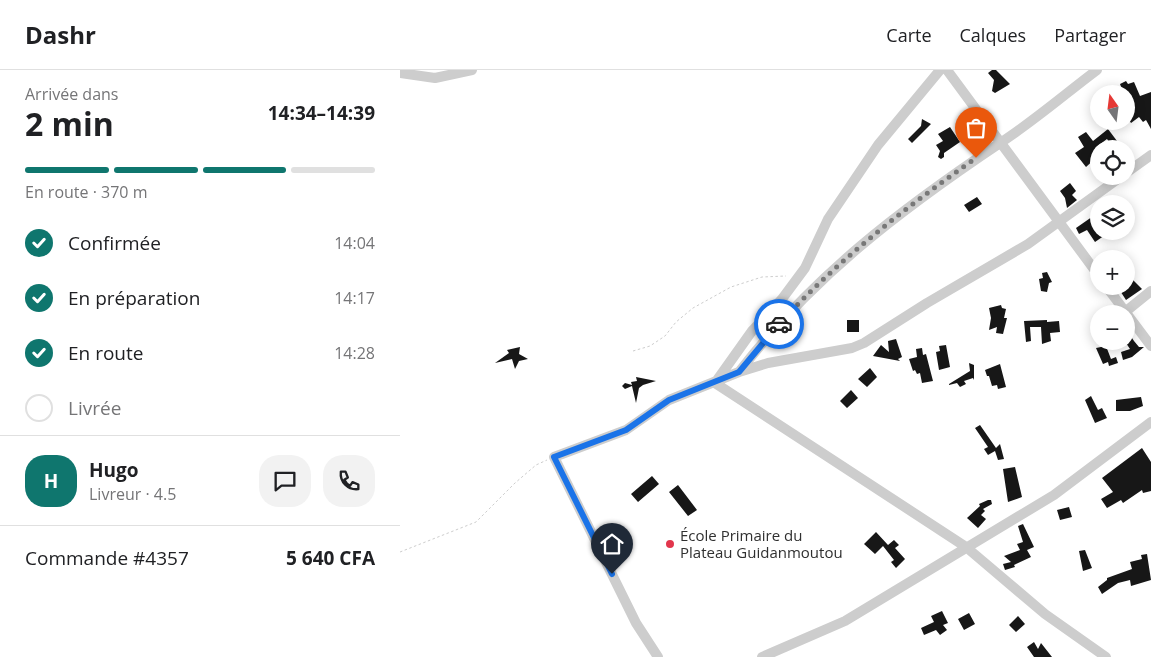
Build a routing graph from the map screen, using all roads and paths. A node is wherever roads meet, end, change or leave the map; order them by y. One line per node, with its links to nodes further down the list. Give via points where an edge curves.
1 (472, 70): 5 (street, via 435,78)
2 (940, 70): 19 (street, via 878,145 828,219 805,268 752,331)
3 (947, 70): 6 (street)
4 (1097, 70): 6 (street)
5 (400, 74)
6 (1001, 143): 10 (street); 18 (street, via 925,194 828,272)
7 (1151, 155): 8 (street)
8 (1135, 167)
9 (1110, 185): 10 (street)
10 (1059, 222): 11 (street); 18 (street, via 864,343)
11 (1090, 264)
12 (789, 276): 17 (path, via 762,277 731,287 692,308 665,336 650,346)
13 (1151, 291): 14 (street)
14 (1134, 305)
15 (1135, 325): 16 (street)
16 (1151, 346)
17 (634, 350)
18 (739, 372): 19 (street)
19 (715, 383): 21 (street, via 669,400 626,430); 22 (street)
20 (1151, 422): 22 (street, via 1054,495)
21 (554, 457): 23 (path, via 536,465 476,522); 24 (street, via 636,623)
22 (966, 547): 25 (street, via 845,621); 26 (street, via 1046,614)
23 (400, 552)
24 (658, 657)
25 (762, 657)
26 (1106, 657)

